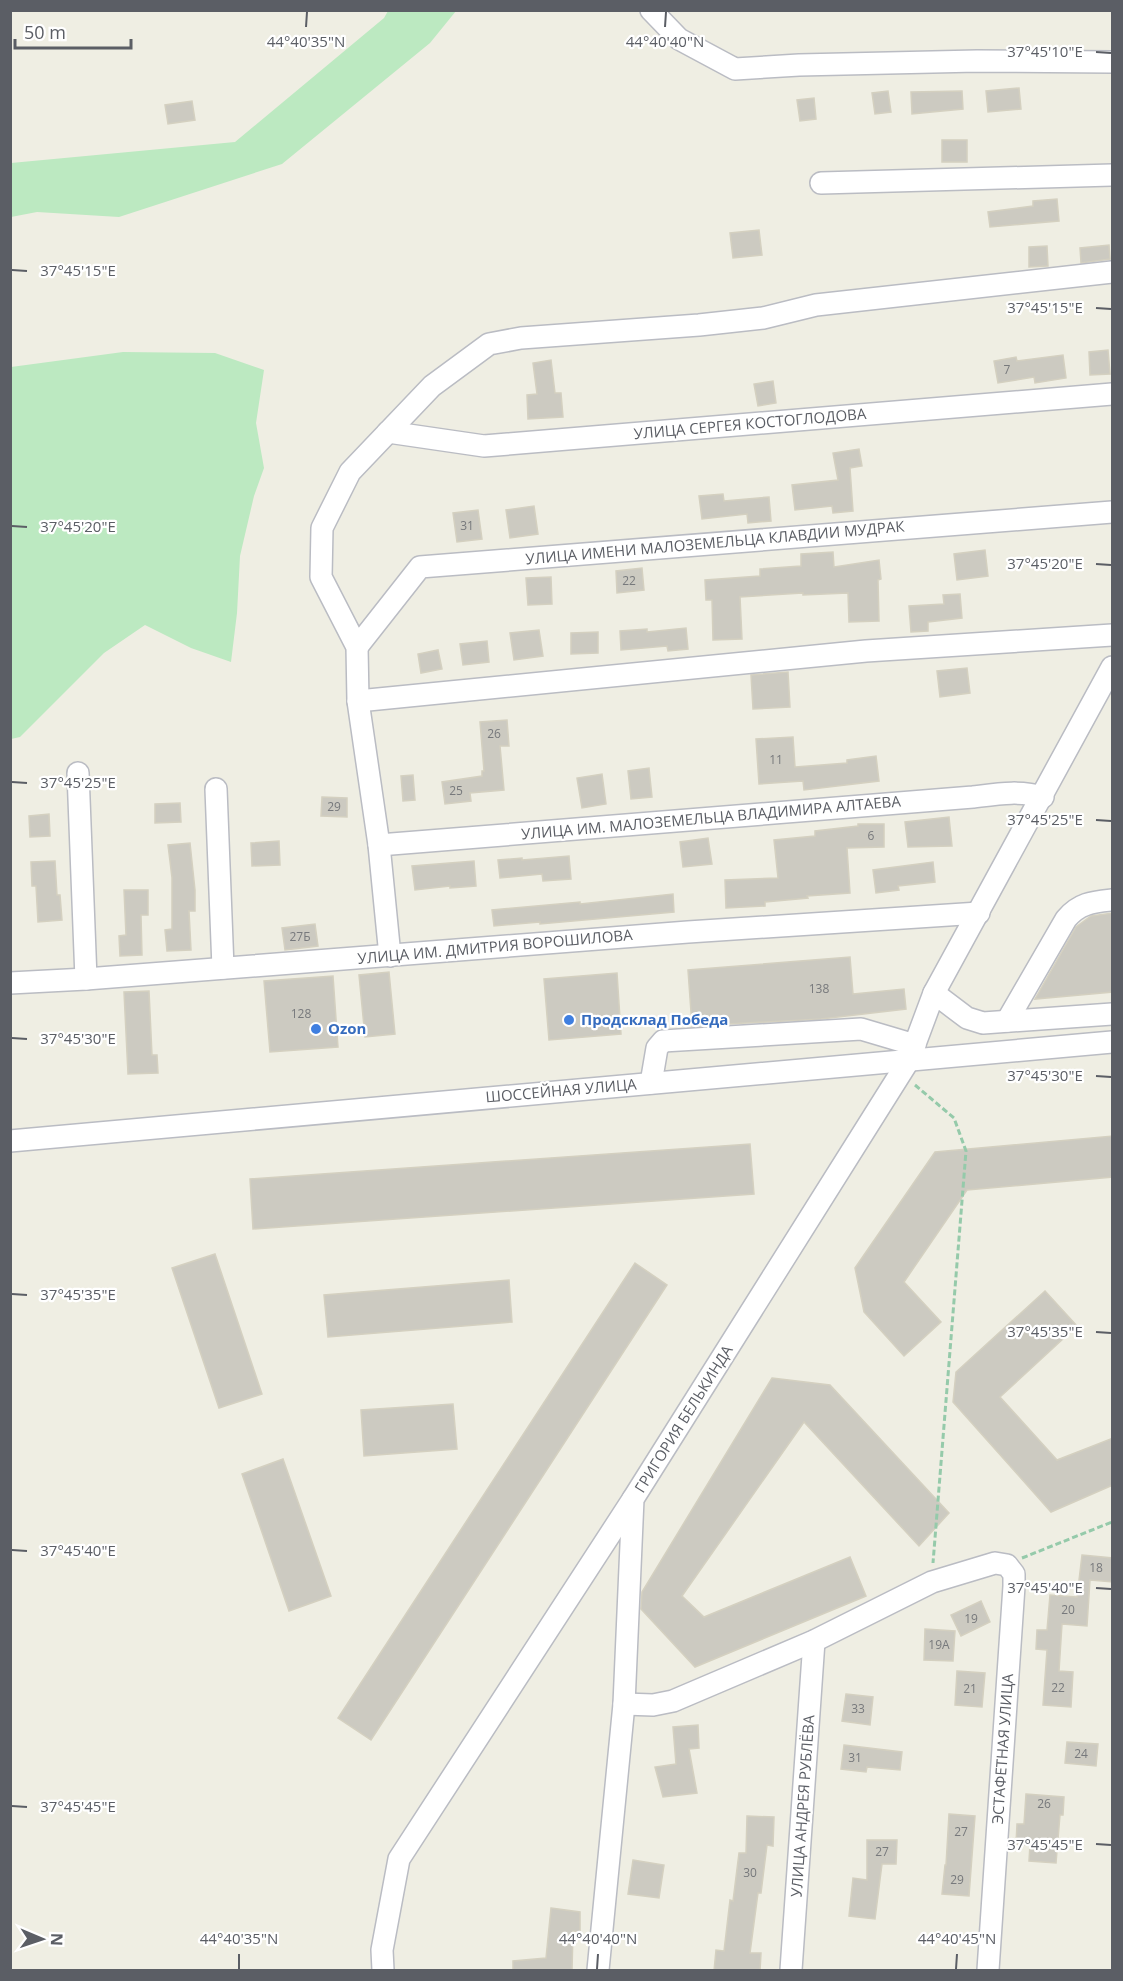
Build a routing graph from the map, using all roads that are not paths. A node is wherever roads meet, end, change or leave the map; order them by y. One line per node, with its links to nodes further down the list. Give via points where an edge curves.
1 (651, 10): 2 (street, via 679,39 735,69 977,61)
2 (1113, 62)
3 (1113, 175): 4 (street)
4 (821, 183)
5 (1113, 272): 7 (street, via 816,305 763,318 489,344 432,386)
6 (1113, 394): 7 (street, УЛИЦА СЕРГЕЯ КОСТОГЛОДОВА, via 484,446)
7 (388, 432): 10 (street, via 350,472 322,528 321,578)
8 (1113, 512): 10 (street, УЛИЦА ИМЕНИ МАЛОЗЕМЕЛЬЦА КЛАВДИИ МУДРАК, via 420,567)
9 (1113, 635): 12 (street, via 866,651)
10 (357, 648): 12 (street)
11 (1113, 667): 15 (street, ГРИГОРИЯ БЕЛЬКИНДА)
12 (358, 701): 16 (street)
13 (78, 773): 21 (street)
14 (216, 789): 20 (street)
15 (1043, 797): 16 (street, УЛИЦА ИМ. МАЛОЗЕМЕЛЬЦА ВЛАДИМИРА АЛТАЕВА, via 1012,792); 18 (street, ГРИГОРИЯ БЕЛЬКИНДА)
16 (380, 845): 19 (street)
17 (1113, 900): 25 (street, via 1082,904 1073,910)
18 (979, 913): 19 (street, УЛИЦА ИМ. ДМИТРИЯ ВОРОШИЛОВА); 23 (street, ГРИГОРИЯ БЕЛЬКИНДА)
19 (390, 956): 20 (street, УЛИЦА ИМ. ДМИТРИЯ ВОРОШИЛОВА)
20 (223, 968): 21 (street, УЛИЦА ИМ. ДМИТРИЯ ВОРОШИЛОВА)
21 (86, 979): 22 (street, УЛИЦА ИМ. ДМИТРИЯ ВОРОШИЛОВА)
22 (10, 983)
23 (934, 993): 25 (street, via 967,1018 983,1023); 27 (street, ГРИГОРИЯ БЕЛЬКИНДА)
24 (1113, 1014): 25 (street)
25 (1007, 1021)
26 (1113, 1042): 27 (street, ШОССЕЙНАЯ УЛИЦА)
27 (912, 1053): 28 (street, ШОССЕЙНАЯ УЛИЦА); 28 (street, via 861,1029 663,1041 657,1048); 30 (street, ГРИГОРИЯ БЕЛЬКИНДА)
28 (651, 1083): 29 (street, ШОССЕЙНАЯ УЛИЦА)
29 (10, 1141)
30 (633, 1499): 32 (street, ГРИГОРИЯ БЕЛЬКИНДА); 33 (street, via 399,1859 382,1950)
31 (814, 1641): 32 (street, via 673,1701); 35 (street, УЛИЦА АНДРЕЯ РУБЛЁВА); 36 (street, ЭСТАФЕТНАЯ УЛИЦА, via 932,1582 995,1563 1007,1565 1014,1574)
32 (624, 1704): 34 (street, ГРИГОРИЯ БЕЛЬКИНДА)
33 (383, 1971)
34 (598, 1971)
35 (791, 1971)
36 (988, 1971)

